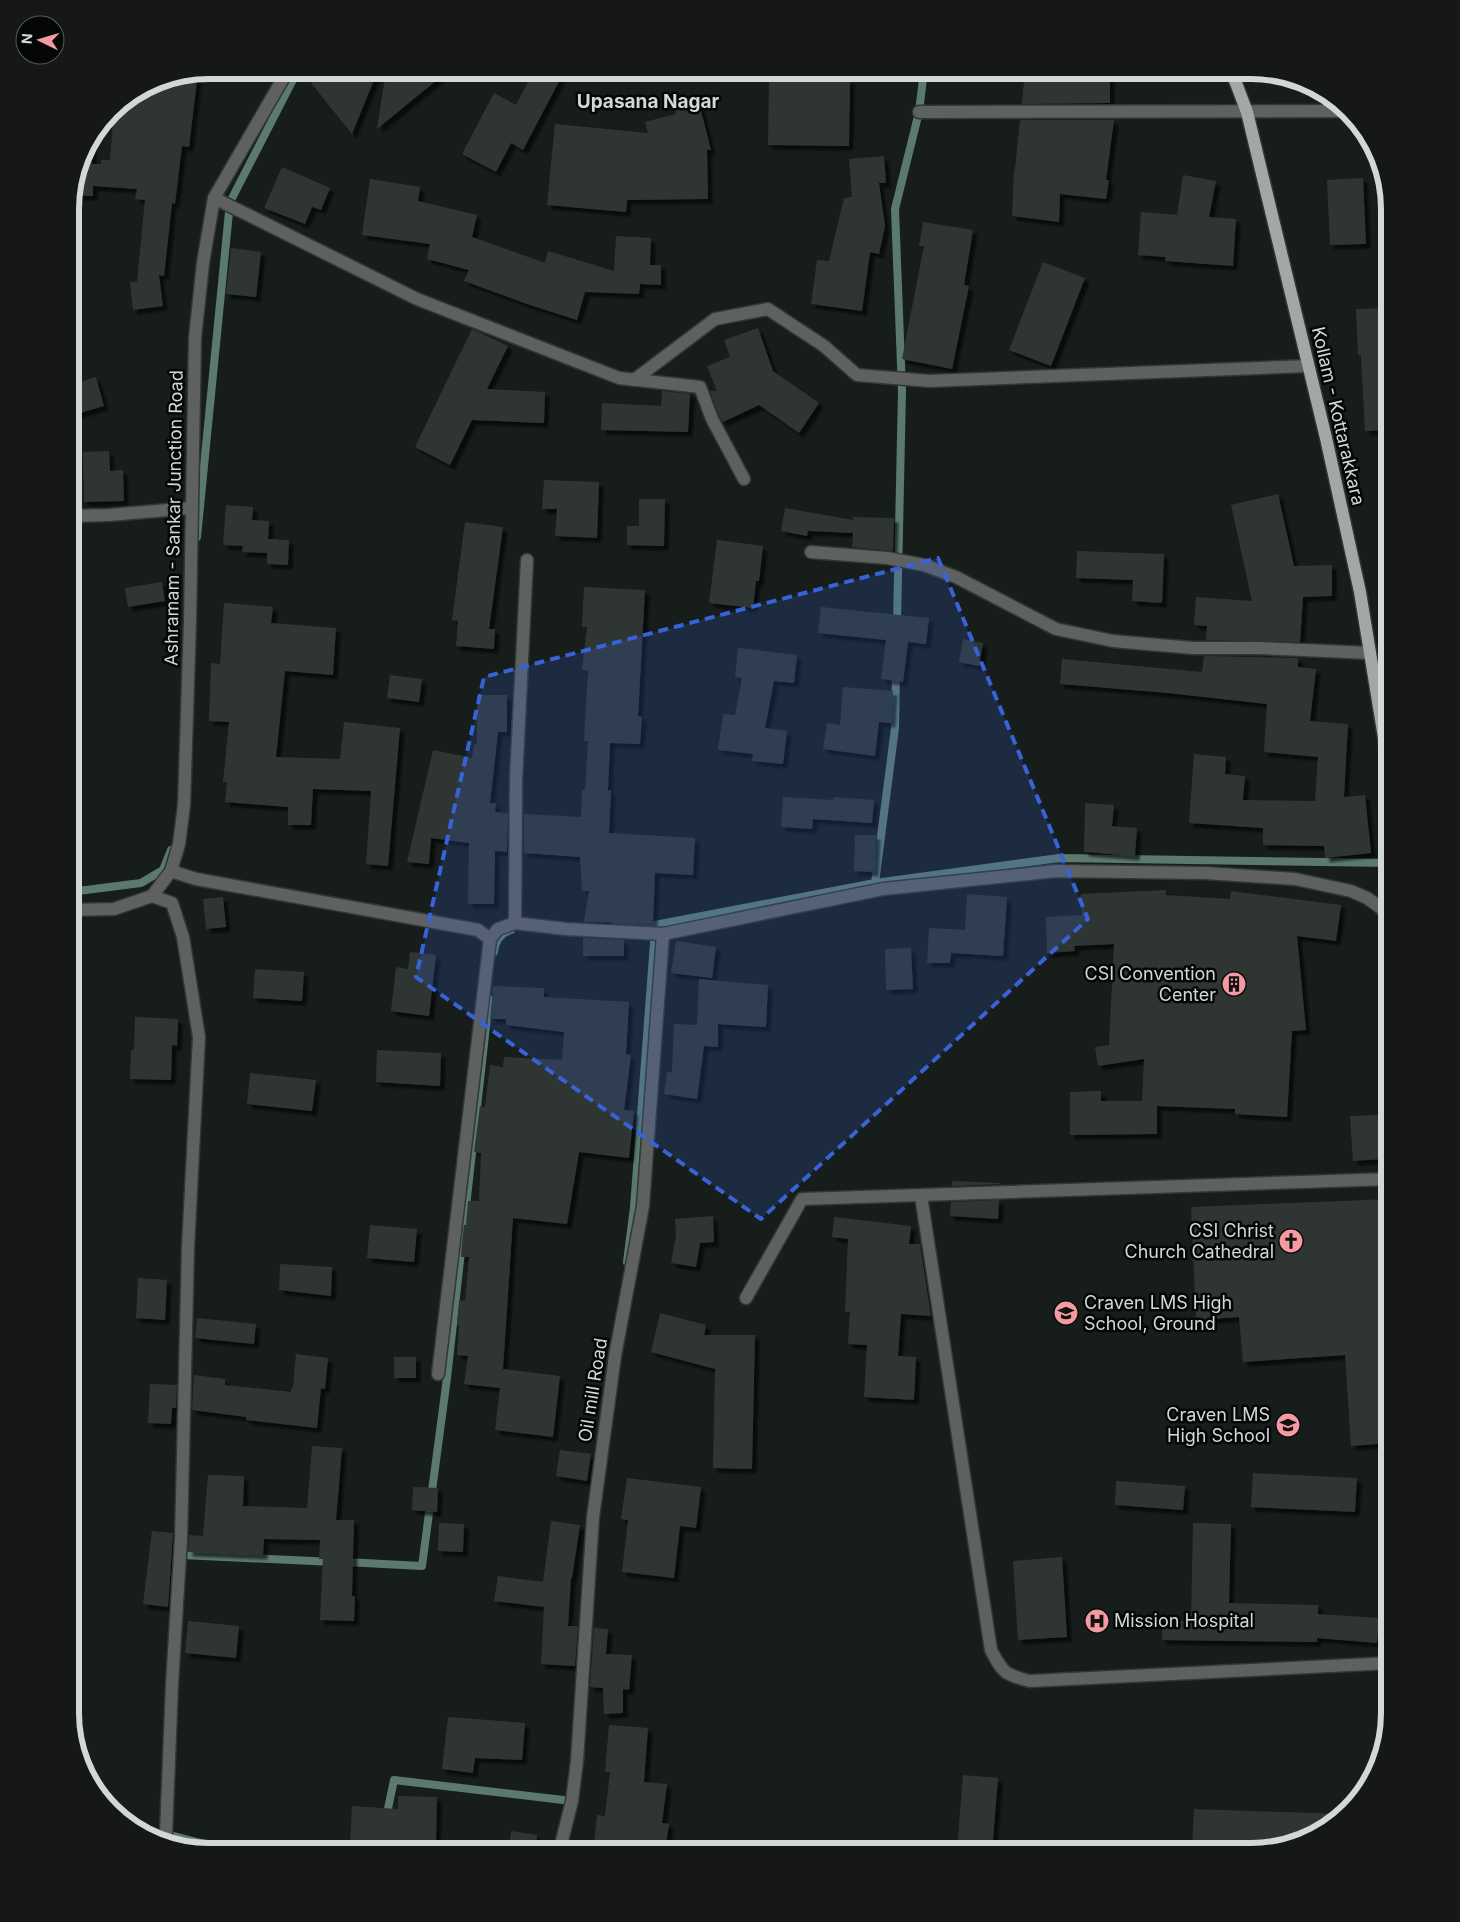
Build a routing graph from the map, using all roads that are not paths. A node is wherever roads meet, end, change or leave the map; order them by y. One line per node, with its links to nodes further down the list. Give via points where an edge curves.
1 (283, 79): 6 (street, Ashramam - Sankar Junction Road)
2 (1235, 79): 5 (main road, Kollam - Kottarakkara)
3 (1336, 111): 5 (street)
4 (918, 112): 5 (street)
5 (1246, 112): 7 (main road, Kollam - Kottarakkara)
6 (214, 198): 8 (street, via 417,299 619,378); 10 (street, Ashramam - Sankar Junction Road, via 195,338)
7 (1308, 366): 8 (street, via 930,381 857,375 824,346 768,309 714,319); 14 (main road, Kollam - Kottarakkara, via 1358,582)
8 (634, 380): 9 (street, via 700,388 712,419)
9 (744, 479)
10 (191, 508): 11 (street); 16 (street, Ashramam - Sankar Junction Road, via 184,805 180,844)
11 (79, 516)
12 (811, 552): 14 (street, via 887,558 924,565 956,577 1056,629 1113,641 1193,648)
13 (527, 560): 20 (street, via 516,778)
14 (1370, 653): 15 (main road, Kollam - Kottarakkara)
15 (1381, 720)
16 (171, 871): 17 (street, Ashramam - Sankar Junction Road); 22 (street, via 196,879 478,930)
17 (152, 896): 19 (street, via 114,909); 28 (street, via 172,903 184,937 200,1037 188,1247 181,1539)
18 (1381, 908): 21 (street, via 1350,891 1295,879 1206,873 1056,871 883,889)
19 (79, 910)
20 (515, 923): 21 (street); 22 (street, via 498,929)
21 (663, 934): 29 (street, Oil mill Road, via 644,1206 615,1356 593,1517 577,1761 572,1801)
22 (490, 938): 26 (street)
23 (1381, 1179): 24 (street)
24 (921, 1196): 25 (street, via 802,1199); 27 (street, via 991,1650 1000,1667 1009,1676 1030,1681)
25 (746, 1298)
26 (438, 1374)
27 (1381, 1662)
28 (166, 1835)
29 (561, 1843)

